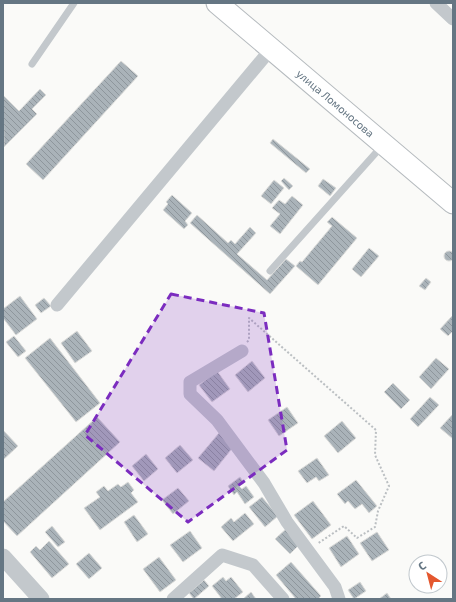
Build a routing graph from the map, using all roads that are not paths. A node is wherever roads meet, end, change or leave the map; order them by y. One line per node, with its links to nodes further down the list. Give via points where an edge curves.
1 (74, 3): 6 (lane)
2 (217, 3): 5 (main road, улица Ломоносова)
3 (436, 3): 4 (street)
4 (453, 19)
5 (271, 49): 7 (main road, улица Ломоносова); 10 (street)
6 (32, 64)
7 (384, 144): 8 (main road, улица Ломоносова); 9 (lane)
8 (453, 203)
9 (270, 271)
10 (56, 305)
11 (242, 351): 16 (street, via 190,382 190,394 217,420 264,483 288,522 335,587)
12 (3, 557): 13 (street)
13 (41, 599)
14 (173, 599): 15 (street, via 222,555 253,565)
15 (283, 599)
16 (339, 599)

